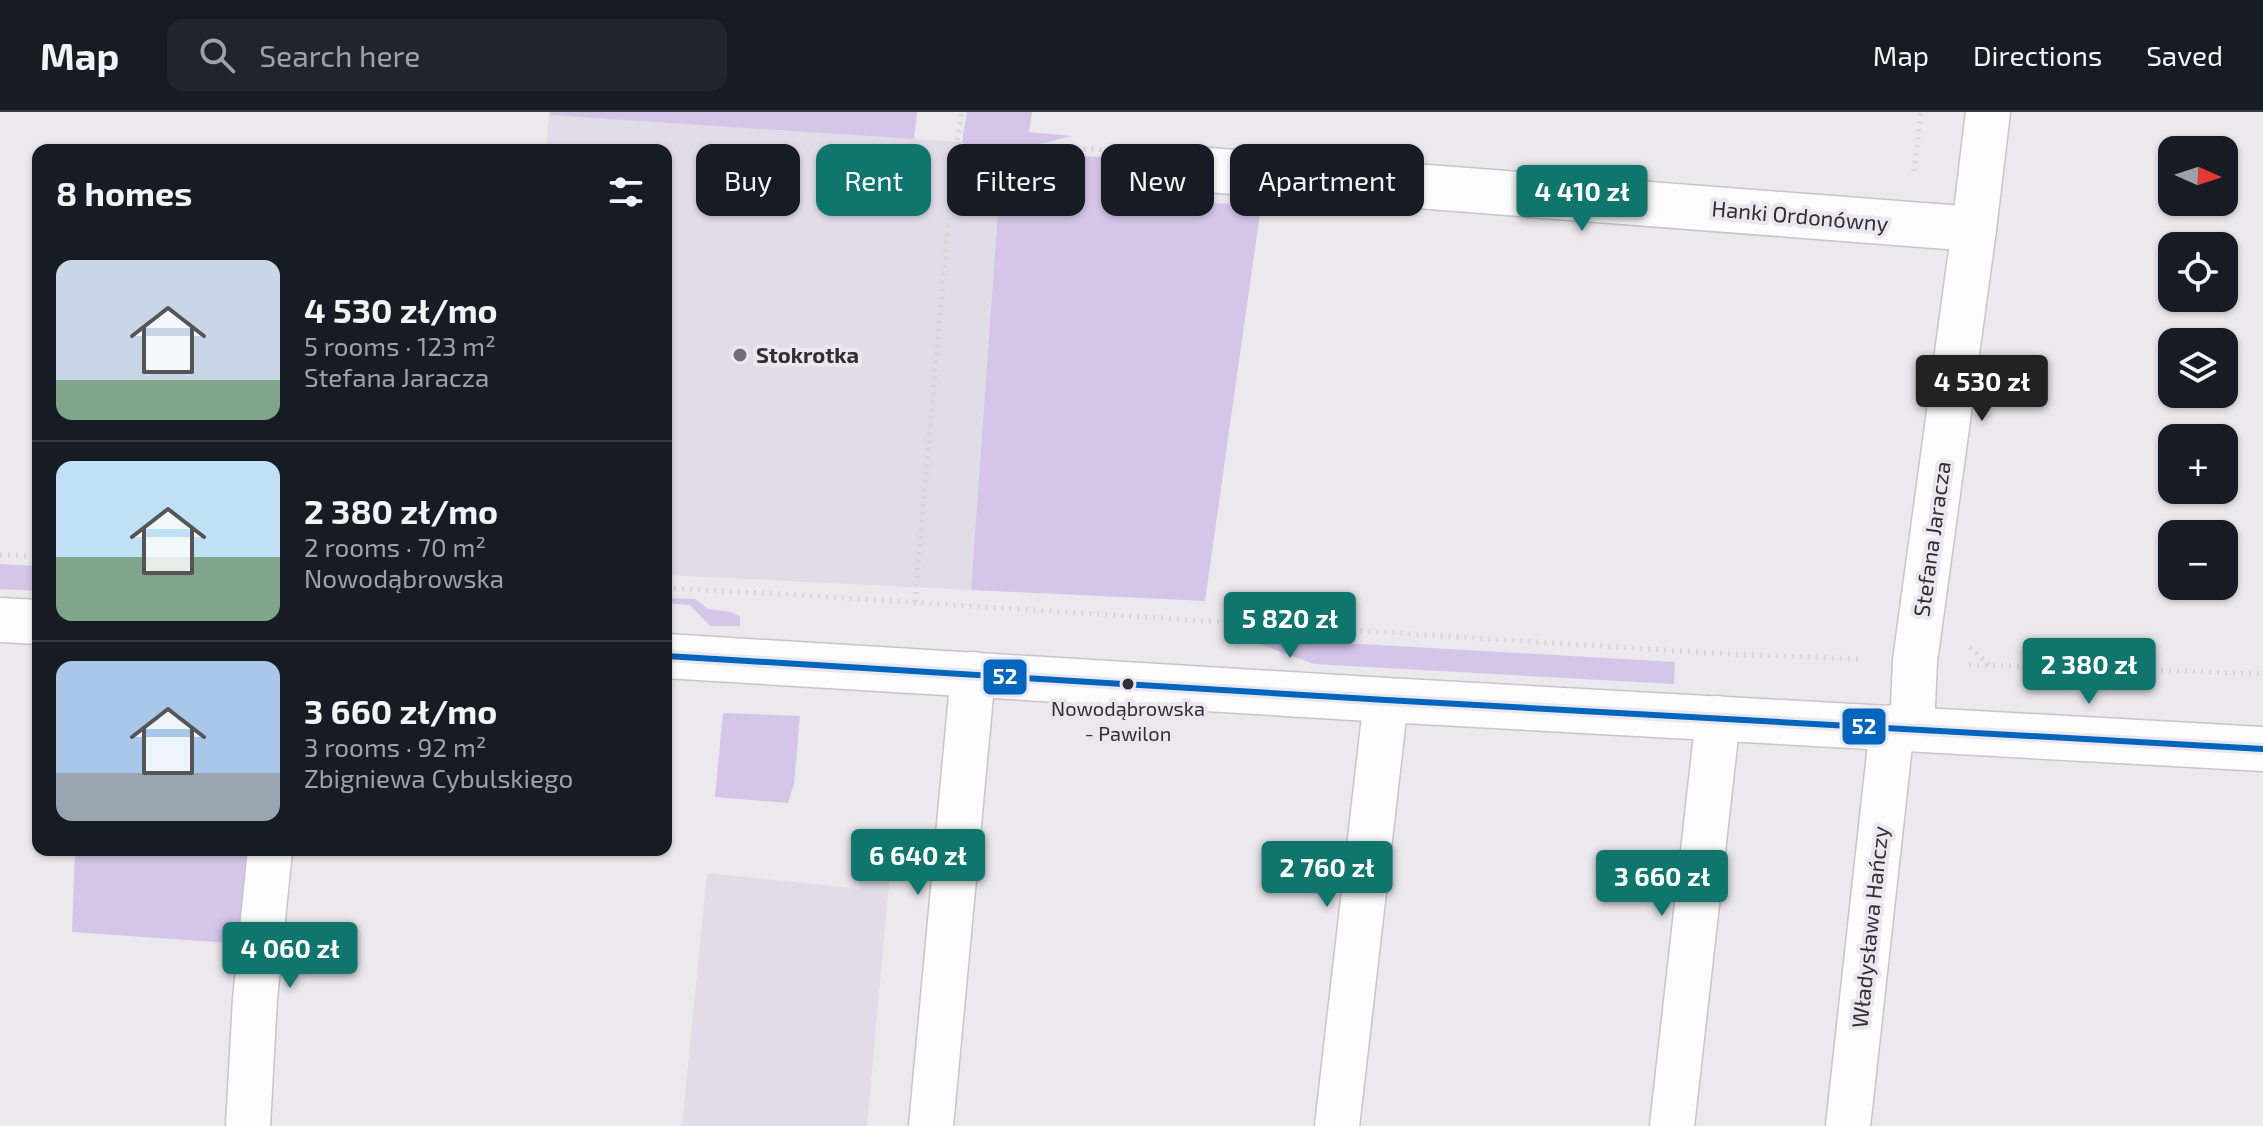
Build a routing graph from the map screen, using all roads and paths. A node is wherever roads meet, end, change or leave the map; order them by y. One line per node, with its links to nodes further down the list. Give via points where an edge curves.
1 (962, 112): 3 (path)
2 (1988, 112): 6 (street, Stefana Jaracza)
3 (957, 144)
4 (1214, 170): 6 (street, Hanki Ordonówny)
5 (949, 216): 10 (path)
6 (1974, 229): 14 (street, Stefana Jaracza)
7 (0, 555): 8 (path)
8 (32, 556)
9 (672, 588): 10 (path)
10 (915, 602): 14 (path, via 1727,654)
11 (0, 620): 12 (street)
12 (32, 622)
13 (672, 656): 15 (street)
14 (1915, 661): 16 (path); 19 (street, Stefana Jaracza)
15 (973, 674): 17 (street); 23 (street)
16 (2263, 674)
17 (1386, 700): 18 (street); 24 (street)
18 (1718, 718): 19 (street); 25 (street)
19 (1902, 728): 20 (street); 26 (street, Władysława Hańczy)
20 (2263, 749)
21 (269, 856): 22 (street)
22 (248, 1126)
23 (931, 1126)
24 (1337, 1126)
25 (1672, 1126)
26 (1848, 1126)

